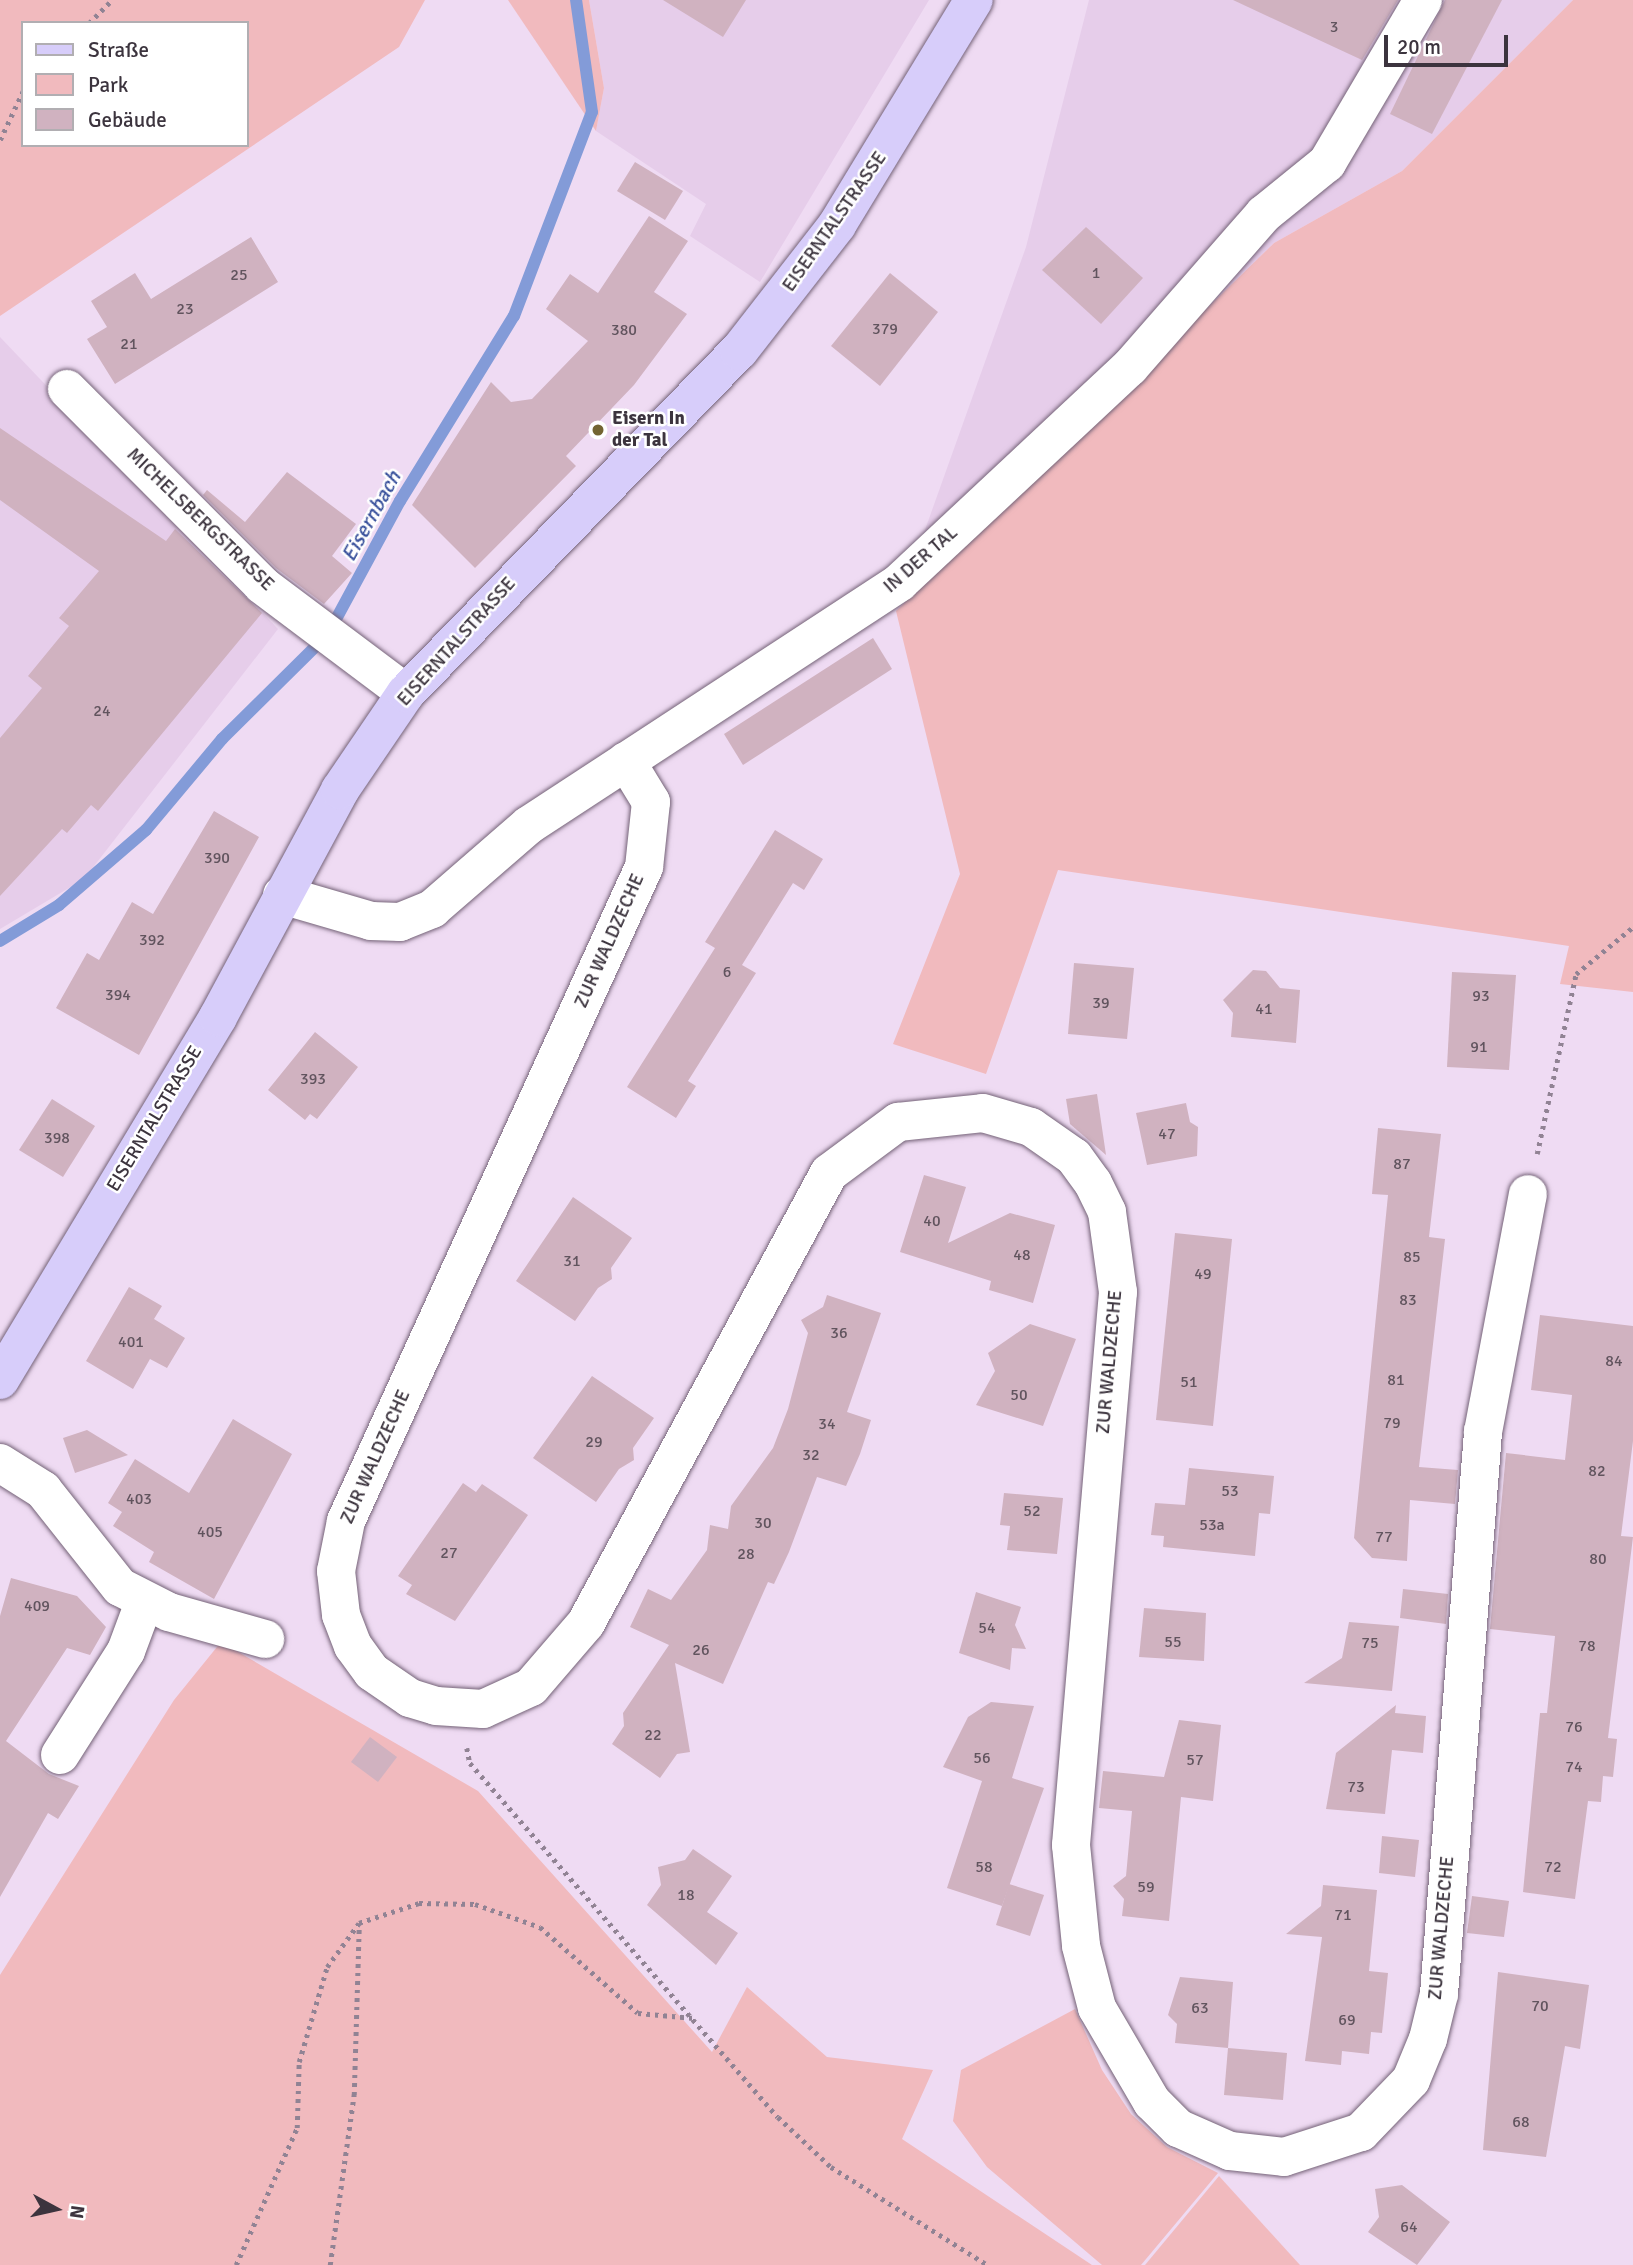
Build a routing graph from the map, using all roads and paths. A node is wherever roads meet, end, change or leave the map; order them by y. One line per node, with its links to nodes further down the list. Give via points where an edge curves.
1 (111, 0): 4 (path)
2 (974, 0): 8 (main road, EISERNTALSTRASSE, via 837,225 739,351)
3 (1423, 0): 9 (street, IN DER TAL, via 1327,163 1264,215 1130,367 901,582)
4 (91, 21)
5 (21, 95): 6 (path)
6 (0, 140)
7 (67, 389): 8 (street, MICHELSBERGSTRASSE, via 262,585 332,633)
8 (406, 693): 10 (main road, EISERNTALSTRASSE, via 340,790)
9 (626, 761): 10 (street, IN DER TAL, via 529,825 432,909 400,922 371,921); 17 (street, ZUR WALDZECHE, via 650,802 644,867 346,1521 336,1571 341,1615 372,1672 410,1698)
10 (282, 895): 13 (main road, EISERNTALSTRASSE, via 218,1017)
11 (1633, 927): 12 (path, via 1576,974)
12 (1528, 1194): 17 (street, ZUR WALDZECHE, via 1483,1432 1439,1994 1411,2080 1361,2132 1284,2157 1204,2143 1152,2102 1097,2008 1081,1946 1071,1845 1118,1292 1107,1212 1093,1183 1074,1157 1031,1127 983,1113 898,1122 829,1173 586,1623 552,1669 512,1700)
13 (0, 1380)
14 (0, 1463): 15 (street, via 43,1490 120,1587)
15 (145, 1600): 16 (street); 18 (street, via 126,1651)
16 (265, 1639)
17 (460, 1709): 20 (path, via 470,1763)
18 (60, 1755)
19 (359, 1923): 20 (path, via 419,1903 475,1904 540,1927 638,2013); 21 (path, via 327,1967 299,2062 297,2128); 22 (path, via 354,2095)
20 (694, 2018): 23 (path, via 778,2117 831,2167)
21 (236, 2265)
22 (330, 2265)
23 (988, 2265)

